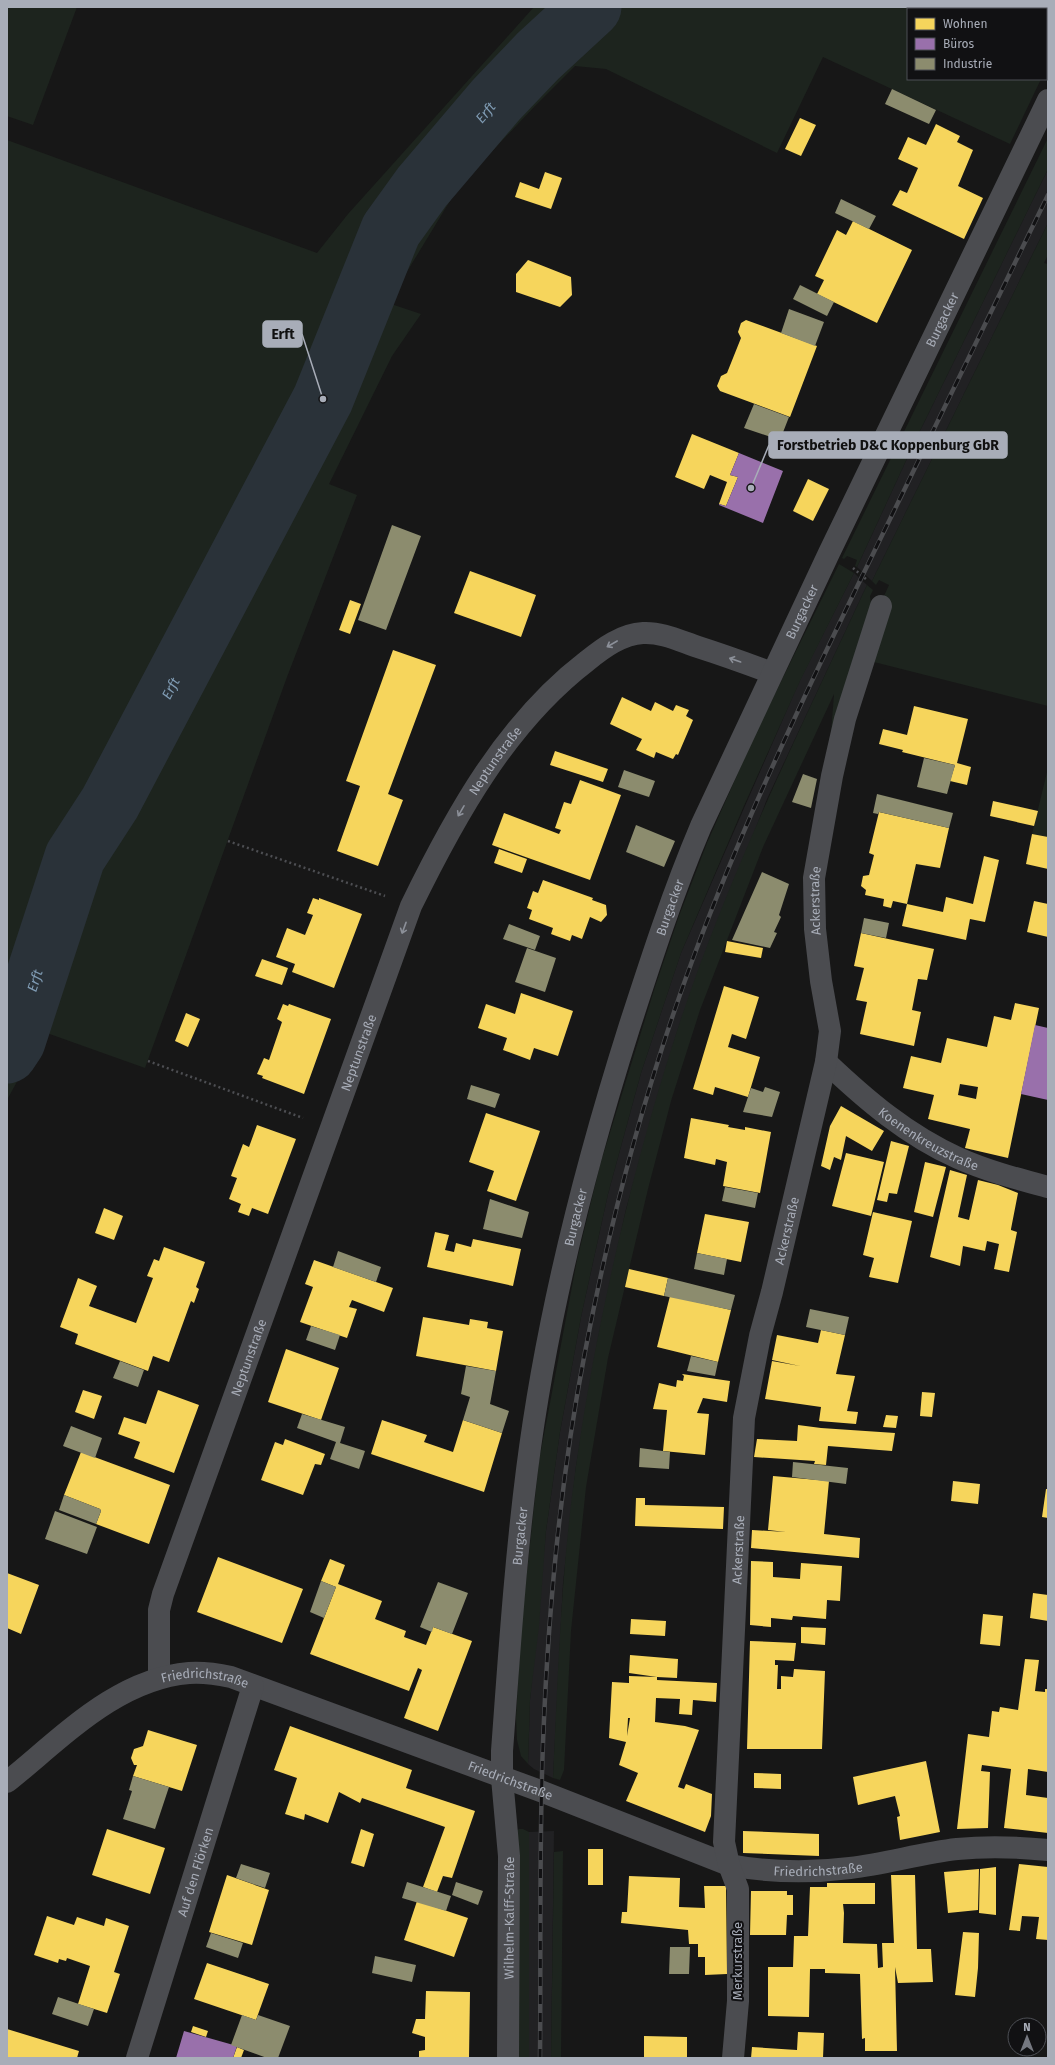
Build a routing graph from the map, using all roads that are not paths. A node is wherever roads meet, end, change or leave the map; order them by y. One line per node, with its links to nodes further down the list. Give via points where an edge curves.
1 (1048, 100): 3 (street, Burgacker)
2 (881, 606): 4 (street, Ackerstraße, via 845,719 814,878 815,929 830,1031)
3 (772, 673): 6 (street, Neptunstraße, one-way to 6, via 654,633 634,634 619,639 600,651 538,706 506,744 452,826 411,906 163,1594 159,1610); 8 (street, Burgacker, via 701,826 668,908 610,1089 562,1270 548,1336 524,1491 511,1625)
4 (826, 1062): 5 (street, Koenenkreuzstraße, via 893,1120 932,1145 984,1168); 11 (street, Ackerstraße, via 760,1336 744,1418 724,1842)
5 (1048, 1187)
6 (159, 1678): 7 (street, Friedrichstraße, via 209,1673 231,1677); 9 (street, Friedrichstraße, via 132,1687 105,1704)
7 (253, 1686): 8 (street, Friedrichstraße); 12 (street, Auf den Flörken)
8 (502, 1778): 11 (street, Friedrichstraße); 13 (street, Wilhelm-Kalff-Straße, via 509,1856)
9 (7, 1782)
10 (1048, 1850): 11 (street, Friedrichstraße, via 997,1847 956,1849 849,1868 791,1870)
11 (729, 1865): 14 (street, Merkurstraße, via 738,1889 738,2001)
12 (137, 2058)
13 (508, 2058)
14 (733, 2058)

